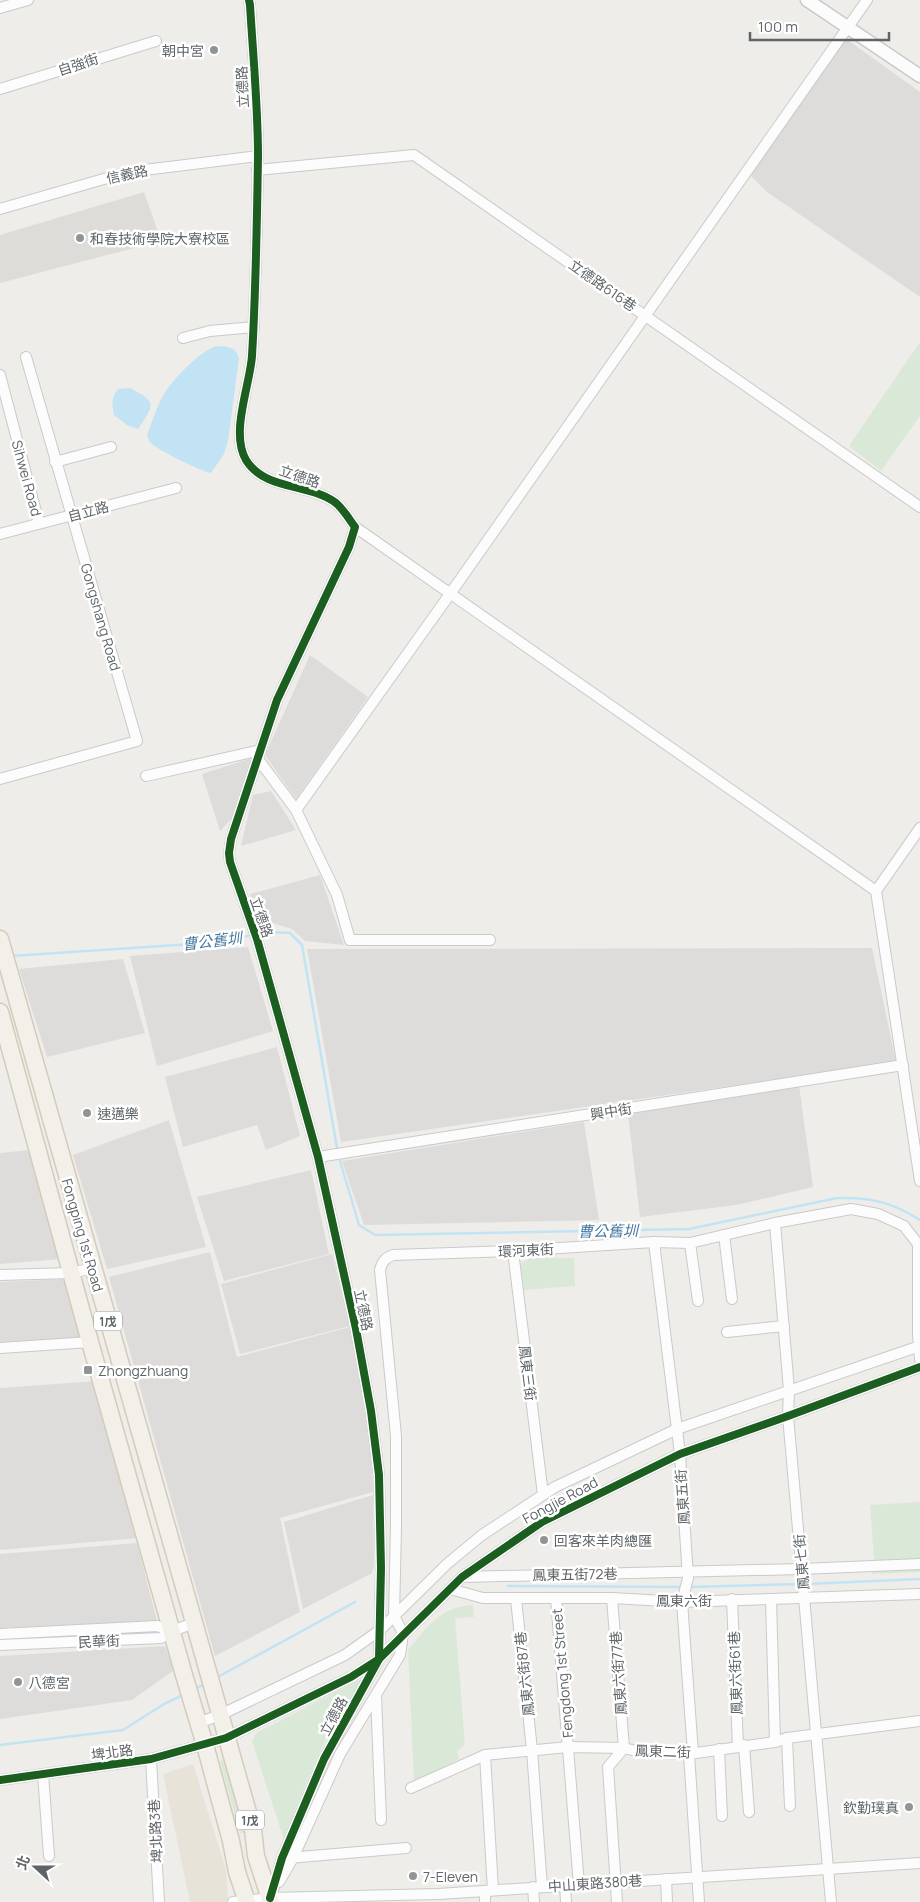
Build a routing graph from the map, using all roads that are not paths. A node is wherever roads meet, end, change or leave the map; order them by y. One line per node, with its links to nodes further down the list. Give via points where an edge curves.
1 (28, 0): 5 (street)
2 (249, 0): 10 (street, 立德路)
3 (807, 0): 6 (street)
4 (867, 0): 6 (street)
5 (0, 8)
6 (848, 28): 8 (street); 13 (street)
7 (156, 41): 9 (street, 自強街)
8 (920, 76)
9 (0, 89)
10 (258, 156): 11 (street, 立德路); 12 (street, 信義路, via 128,172)
11 (257, 170): 13 (street, 立德路616巷, via 414,155); 14 (street, 立德路)
12 (0, 209)
13 (645, 315): 21 (street, 立德路616巷); 26 (street)
14 (254, 327): 15 (street, via 210,331); 24 (street, 立德路, via 252,366 240,422 240,440 246,459 258,473 276,482 335,503)
15 (183, 338)
16 (26, 357): 19 (street, Gongshang Road)
17 (0, 375): 23 (street, Sihwei Road)
18 (111, 447): 19 (street)
19 (55, 462): 22 (street, Gongshang Road)
20 (176, 488): 22 (street, 自立路)
21 (920, 508)
22 (71, 516): 23 (street, 自立路); 29 (street, Gongshang Road, via 137,741)
23 (39, 523): 25 (street, 自立路)
24 (355, 527): 26 (street); 27 (street, 立德路, via 349,547 278,700)
25 (0, 534)
26 (450, 594): 30 (street); 32 (street)
27 (260, 754): 28 (street); 30 (street); 37 (street, 立德路, via 231,839 230,862 255,934)
28 (146, 776)
29 (0, 779)
30 (296, 810): 33 (street, via 336,895 350,940)
31 (920, 828): 32 (street)
32 (876, 891): 36 (street)
33 (490, 940)
34 (1, 944): 44 (main road, Fongping 1st Road / 1戊)
35 (0, 1012): 45 (main road, Fongping 1st Road / 1戊)
36 (903, 1066): 37 (street, 興中街); 38 (street)
37 (318, 1157): 75 (street, 立德路, via 356,1329 380,1476)
38 (920, 1181)
39 (775, 1223): 40 (street, 環河東街); 49 (street, 鳳東七街); 53 (street, 環河東街, via 851,1209 878,1214 904,1226 918,1244)
40 (724, 1235): 42 (street, 環河東街); 47 (street)
41 (654, 1242): 42 (street, 環河東街); 43 (street, 環河東街); 57 (street, 鳳東五街)
42 (690, 1243): 48 (street)
43 (513, 1252): 59 (street, 鳳東三街); 73 (street, 環河東街, via 393,1255 382,1263 380,1270 396,1436)
44 (93, 1268): 45 (street); 74 (main road, Fongping 1st Road / 1戊)
45 (72, 1273): 46 (street); 51 (main road, Fongping 1st Road / 1戊)
46 (0, 1275)
47 (732, 1299)
48 (698, 1301)
49 (784, 1326): 50 (street); 55 (street, 鳳東七街)
50 (727, 1332)
51 (90, 1342): 52 (street); 76 (main road, Fongping 1st Road / 1戊)
52 (0, 1348)
53 (919, 1352): 55 (street, Fongjie Road)
54 (920, 1367): 56 (street, Fongjie Road)
55 (789, 1390): 56 (street, 鳳東七街); 57 (street, Fongjie Road)
56 (788, 1416): 58 (street, Fongjie Road); 61 (street, 鳳東七街)
57 (677, 1429): 58 (street, 鳳東五街); 59 (street, Fongjie Road)
58 (680, 1454): 62 (street, 鳳東五街); 63 (street, Fongjie Road, via 542,1522)
59 (543, 1495): 73 (street, Fongjie Road, via 482,1535)
60 (920, 1564): 61 (street, 鳳東五街72巷)
61 (802, 1573): 62 (street, 鳳東五街72巷); 66 (street, 鳳東七街)
62 (687, 1575): 63 (street, 鳳東五街72巷); 70 (street, 鳳東五街)
63 (462, 1577): 64 (street, Fongjie Road)
64 (450, 1589): 67 (street, 鳳東六街, via 484,1598); 77 (street, Fongjie Road)
65 (920, 1594): 66 (street, 鳳東六街)
66 (804, 1595): 72 (street, 鳳東六街); 85 (street, 鳳東七街)
67 (516, 1598): 68 (street, 鳳東六街); 94 (street, 鳳東六街87巷)
68 (556, 1598): 69 (street, 鳳東六街); 91 (street, Fengdong 1st Street)
69 (612, 1598): 70 (street, 鳳東六街); 92 (street, 鳳東六街77巷)
70 (682, 1599): 71 (street, 鳳東六街); 96 (street, 鳳東五街)
71 (732, 1599): 72 (street, 鳳東六街); 90 (street, 鳳東六街61巷)
72 (771, 1599): 88 (street)
73 (394, 1616): 75 (street, Fongjie Road); 77 (street, 環河東街)
74 (194, 1623): 76 (street, 民華街); 82 (main road, Fongping 1st Road / 1戊)
75 (380, 1630): 80 (street, 立德路); 82 (street, Fongjie Road, via 345,1654)
76 (172, 1631): 78 (street, via 157,1626); 79 (street, 民華街, via 161,1638); 83 (main road, Fongping 1st Road / 1戊)
77 (403, 1633): 80 (street, Fongjie Road); 81 (street, via 400,1655)
78 (0, 1634)
79 (0, 1646)
80 (379, 1659): 86 (street, Fongjie Road); 107 (street, 立德路, via 324,1760)
81 (376, 1695): 104 (street); 107 (street, via 340,1754)
82 (218, 1709): 83 (street, Fongjie Road); 86 (main road, 1戊)
83 (196, 1717): 89 (main road, 1戊)
84 (920, 1721): 85 (street, 鳳東二街)
85 (816, 1734): 87 (street, 鳳東二街); 109 (street, 鳳東七街)
86 (226, 1738): 89 (street, 埤北路); 118 (main road, 1戊)
87 (787, 1738): 88 (street, 鳳東二街); 101 (street)
88 (776, 1742): 90 (street, 鳳東二街)
89 (206, 1745): 97 (street, 埤北路); 119 (main road, 1戊, via 231,1841)
90 (741, 1746): 93 (street, 鳳東二街); 102 (street, 鳳東六街61巷)
91 (568, 1747): 92 (street, 鳳東二街); 94 (street, 鳳東二街); 113 (street, Fengdong 1st Street)
92 (624, 1748): 96 (street, 鳳東二街, via 640,1752); 112 (street, via 608,1767)
93 (719, 1749): 96 (street, 鳳東二街); 103 (street)
94 (532, 1750): 95 (street, 鳳東二街); 115 (street, 鳳東六街87巷)
95 (485, 1754): 100 (street, 鳳東二街); 116 (street)
96 (691, 1754): 110 (street, 鳳東五街)
97 (151, 1759): 98 (street, 埤北路); 120 (street, 埤北路3巷)
98 (43, 1774): 99 (street, 埤北路); 106 (street)
99 (0, 1780)
100 (411, 1788)
101 (790, 1806)
102 (749, 1812)
103 (722, 1816)
104 (381, 1820)
105 (406, 1848): 107 (street)
106 (49, 1856)
107 (288, 1858): 118 (street, 立德路)
108 (920, 1862): 109 (street, 中山東路380巷)
109 (828, 1868): 110 (street, 中山東路380巷); 127 (street, 鳳東七街)
110 (698, 1877): 111 (street, 中山東路380巷); 126 (street, 鳳東五街)
111 (666, 1879): 112 (street, 中山東路380巷); 125 (street)
112 (616, 1882): 113 (street, 中山東路380巷); 124 (street)
113 (579, 1884): 114 (street, 中山東路380巷)
114 (565, 1886): 115 (street, 中山東路380巷); 123 (street)
115 (538, 1887): 116 (street, 中山東路380巷); 122 (street, 鳳東六街87巷)
116 (489, 1890): 117 (street, 中山東路380巷); 121 (street)
117 (438, 1898): 118 (street, 中山東路380巷)
118 (270, 1900): 119 (street, 中山東路380巷)
119 (242, 1901)
120 (159, 1902)
121 (485, 1902)
122 (534, 1902)
123 (566, 1902)
124 (617, 1902)
125 (667, 1902)
126 (699, 1902)
127 (831, 1902)

